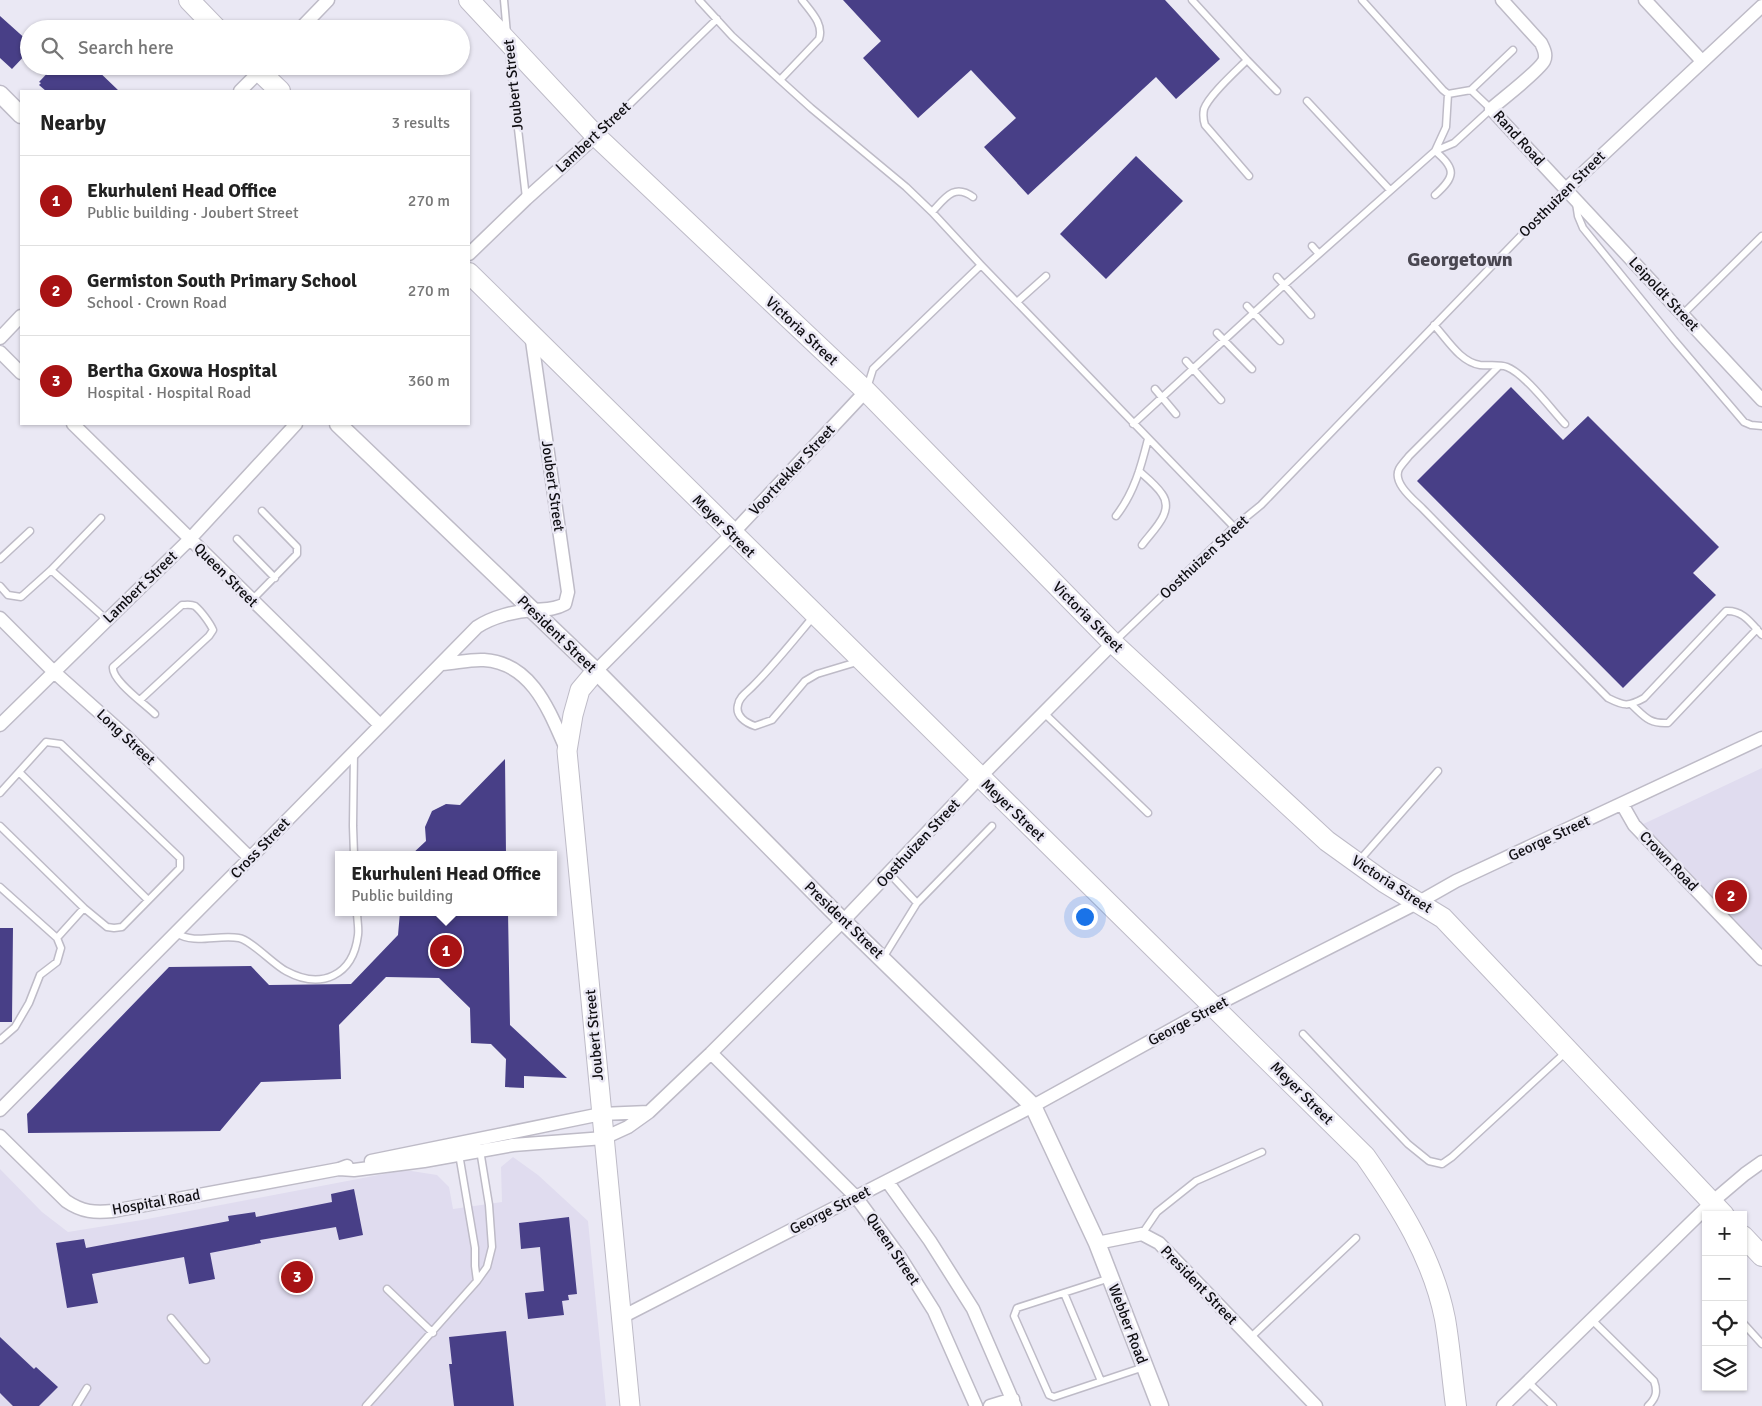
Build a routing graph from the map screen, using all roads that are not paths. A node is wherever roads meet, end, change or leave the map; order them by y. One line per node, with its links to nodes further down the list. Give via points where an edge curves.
1 (189, 0): 13 (main road)
2 (328, 0): 14 (street)
3 (469, 0): 15 (main road, Victoria Street)
4 (504, 0): 15 (lane, Joubert Street)
5 (699, 0): 12 (lane)
6 (802, 0): 21 (lane, via 820,25 821,33)
7 (1192, 0): 17 (lane)
8 (1362, 0): 27 (lane)
9 (1502, 0): 29 (street, Rand Road, via 1541,43 1545,51 1544,61)
10 (1645, 0): 18 (street)
11 (1762, 6): 18 (street, Oosthuizen Street)
12 (717, 19): 21 (lane); 31 (lane, Lambert Street)
13 (208, 20)
14 (309, 20)
15 (508, 41): 31 (main road, Victoria Street); 38 (lane, Joubert Street)
16 (1513, 50): 24 (lane)
17 (1247, 60): 25 (lane); 33 (lane, via 1211,98 1203,116 1204,124)
18 (1702, 61): 34 (street, Oosthuizen Street)
19 (253, 75): 22 (street)
20 (265, 75): 23 (main road)
21 (780, 80): 40 (lane)
22 (241, 90)
23 (279, 90)
24 (1471, 90): 27 (lane); 29 (lane)
25 (1277, 91)
26 (0, 94): 30 (street)
27 (1448, 94): 32 (lane, via 1446,127)
28 (1307, 101): 35 (lane)
29 (1491, 108): 32 (lane, via 1454,143); 34 (street, Rand Road)
30 (20, 114)
31 (596, 136): 38 (street, Lambert Street); 69 (main road, Victoria Street)
32 (1435, 151): 35 (lane); 36 (lane, via 1447,161 1450,172 1448,183)
33 (1249, 176)
34 (1566, 188): 39 (street, Leipoldt Street); 56 (lane, Oosthuizen Street)
35 (1390, 190): 44 (lane)
36 (1435, 195)
37 (973, 197): 40 (lane, via 966,191 949,194)
38 (526, 199): 43 (street, Lambert Street)
39 (1576, 200): 54 (street, Leipoldt Street); 79 (lane, via 1583,228 1674,340 1744,422)
40 (932, 212): 45 (lane)
41 (1762, 236): 54 (lane)
42 (1312, 246): 44 (lane)
43 (470, 253)
44 (1319, 254): 49 (lane)
45 (981, 265): 50 (lane); 69 (lane, Voortrekker Street, via 873,369)
46 (470, 274): 58 (main road, Meyer Street)
47 (1046, 276): 50 (lane)
48 (1277, 277): 49 (lane)
49 (1284, 285): 52 (lane); 53 (lane)
50 (1017, 302): 74 (lane)
51 (1247, 306): 52 (lane)
52 (1254, 314): 60 (lane); 61 (lane)
53 (1311, 315)
54 (1682, 315): 72 (street, Leipoldt Street)
55 (20, 317): 59 (street)
56 (1434, 325): 64 (lane, via 1470,362); 85 (lane, Oosthuizen Street, via 1261,505)
57 (1217, 333): 60 (lane)
58 (530, 334): 87 (main road, Meyer Street); 96 (street, Joubert Street, via 568,592 565,604 558,608)
59 (0, 338)
60 (1225, 341): 65 (lane); 66 (lane)
61 (1280, 341)
62 (0, 352): 67 (street)
63 (1186, 361): 66 (lane)
64 (1499, 366): 75 (lane, via 1518,374); 108 (lane, via 1409,456 1398,470 1398,478 1423,509 1608,698 1621,705)
65 (1252, 368)
66 (1193, 369): 70 (lane); 71 (lane)
67 (20, 372)
68 (1155, 389): 70 (lane)
69 (866, 391): 87 (street, Voortrekker Street); 102 (main road, Victoria Street)
70 (1162, 398): 73 (lane); 74 (lane)
71 (1221, 400)
72 (1762, 400)
73 (1176, 414)
74 (1133, 424): 80 (lane)
75 (1565, 424)
76 (74, 425): 88 (street, Queen Street)
77 (295, 425): 88 (street, Lambert Street)
78 (339, 425): 96 (street, President Street)
79 (1762, 426)
80 (1148, 439): 81 (lane); 85 (lane)
81 (1139, 471): 83 (lane, via 1126,504); 90 (lane, via 1161,492 1167,505 1164,517)
82 (262, 511): 93 (lane, via 298,550)
83 (1116, 516)
84 (101, 518): 92 (lane)
85 (1234, 528): 102 (lane, Oosthuizen Street)
86 (30, 531): 91 (lane)
87 (732, 534): 97 (main road, Meyer Street); 105 (street, Voortrekker Street)
88 (190, 539): 95 (street, Queen Street); 99 (street, Lambert Street)
89 (237, 539): 93 (lane)
90 (1142, 545)
91 (0, 559)
92 (50, 570): 94 (lane, via 21,597 8,595); 99 (lane)
93 (275, 578): 95 (lane)
94 (0, 586)
95 (252, 600): 112 (street, Queen Street)
96 (532, 610): 104 (street, Cross Street, via 486,621); 105 (street, President Street)
97 (814, 615): 103 (main road, Meyer Street); 103 (lane, via 740,699 738,714 746,723 755,726 772,720 805,681 817,674)
98 (0, 618): 106 (street, Long Street)
99 (107, 620): 106 (street, Lambert Street)
100 (1757, 629): 101 (lane); 108 (lane, via 1668,722 1647,720); 108 (lane, via 1743,614 1726,611 1644,698)
101 (1762, 635)
102 (1113, 643): 109 (street, Oosthuizen Street); 126 (main road, Victoria Street, via 1328,841)
103 (861, 661): 118 (main road, Meyer Street)
104 (442, 664): 112 (street, Cross Street); 115 (street, via 484,660 507,665 528,679 543,698)
105 (596, 671): 115 (main road, Joubert Street, via 580,690); 134 (street, President Street)
106 (53, 672): 111 (street, Lambert Street); 125 (street, Long Street, via 128,738)
107 (140, 700): 107 (lane, via 115,677 113,667 182,605 195,606 213,630); 110 (lane)
108 (1632, 705)
109 (1044, 713): 118 (street, Oosthuizen Street); 121 (lane)
110 (155, 714)
111 (0, 725)
112 (380, 725): 114 (street, Cross Street)
113 (1762, 738): 120 (street, George Street)
114 (354, 751): 124 (lane); 125 (street, Cross Street)
115 (567, 751): 147 (main road, Joubert Street)
116 (19, 772): 119 (lane); 129 (lane); 129 (lane, via 46,742 61,744 180,858 180,868)
117 (1438, 772): 126 (lane)
118 (980, 778): 127 (street, Oosthuizen Street); 139 (main road, Meyer Street)
119 (0, 793)
120 (1622, 804): 131 (street, George Street); 138 (street, Crown Road, via 1634,825)
121 (1148, 813)
122 (0, 826): 132 (lane)
123 (992, 826): 130 (lane)
124 (354, 851)
125 (250, 858): 135 (street, Cross Street)
126 (1358, 863): 131 (main road, Victoria Street)
127 (889, 873): 130 (lane); 134 (street, Oosthuizen Street)
128 (0, 887): 136 (lane)
129 (148, 900): 132 (lane, via 122,927 114,928 107,927)
130 (917, 902): 137 (lane)
131 (1419, 902): 139 (street, George Street); 142 (main road, Victoria Street, via 1443,918)
132 (84, 908): 136 (lane)
133 (357, 916): 135 (lane, via 358,934 353,956 339,973 323,980 303,979 284,971 240,938 184,939)
134 (844, 921): 137 (street, President Street); 143 (street, Oosthuizen Street)
135 (176, 933): 145 (street, Cross Street)
136 (57, 938): 141 (lane, via 60,948 57,962 40,976 15,1027)
137 (883, 958): 144 (street, President Street)
138 (1762, 958)
139 (1214, 1006): 144 (street, George Street); 186 (main road, Meyer Street, via 1366,1156 1407,1219 1423,1252 1445,1318)
140 (1303, 1034): 142 (lane, via 1408,1144 1429,1161 1442,1164)
141 (0, 1040)
142 (1569, 1049): 156 (main road, Victoria Street)
143 (711, 1053): 146 (street, Oosthuizen Street); 155 (street, Queen Street)
144 (1033, 1106): 154 (street, George Street); 160 (street, President Street)
145 (0, 1110)
146 (649, 1112): 147 (street); 149 (street, Oosthuizen Street)
147 (601, 1114): 149 (main road, Joubert Street); 150 (street, Hospital Road)
148 (0, 1136): 151 (street, Hospital Road, via 66,1201 90,1212 114,1211 348,1165)
149 (604, 1138): 150 (street, Hospital Road, via 513,1146); 167 (main road, Joubert Street)
150 (480, 1145): 151 (street, Hospital Road); 163 (lane, via 490,1205 492,1247 487,1267)
151 (458, 1149): 163 (lane)
152 (1262, 1152): 157 (lane, via 1196,1181 1157,1212)
153 (1762, 1162): 156 (street, via 1745,1174)
154 (887, 1181): 155 (street, George Street); 178 (street, via 973,1309)
155 (856, 1197): 167 (street, George Street); 182 (street, Queen Street, via 900,1256 934,1311)
156 (1718, 1208): 168 (street)
157 (1142, 1234): 160 (street); 171 (street, President Street, via 1159,1243)
158 (1356, 1238): 171 (lane)
159 (1747, 1240): 161 (main road)
160 (1096, 1243): 162 (street, Webber Road)
161 (1762, 1256)
162 (1110, 1278): 165 (lane); 174 (street, Webber Road)
163 (477, 1281): 170 (lane)
164 (387, 1289): 170 (lane)
165 (1064, 1293): 175 (lane); 175 (lane, via 1017,1308 1014,1316 1049,1395)
166 (171, 1318): 173 (lane)
167 (620, 1318): 181 (main road, Joubert Street)
168 (1592, 1319): 176 (street); 189 (lane, via 1654,1381 1658,1390)
169 (1747, 1328): 172 (lane)
170 (432, 1333): 180 (lane)
171 (1250, 1338): 185 (street, President Street)
172 (1762, 1344)
173 (206, 1360)
174 (1145, 1366): 175 (lane); 184 (street, Webber Road)
175 (1101, 1381)
176 (1528, 1382): 187 (street); 188 (lane)
177 (87, 1388): 179 (lane)
178 (1014, 1403): 183 (street)
179 (76, 1406)
180 (366, 1406)
181 (630, 1406)
182 (976, 1406)
183 (990, 1406)
184 (1160, 1406)
185 (1316, 1406)
186 (1456, 1406)
187 (1503, 1406)
188 (1554, 1406)
189 (1648, 1406)

